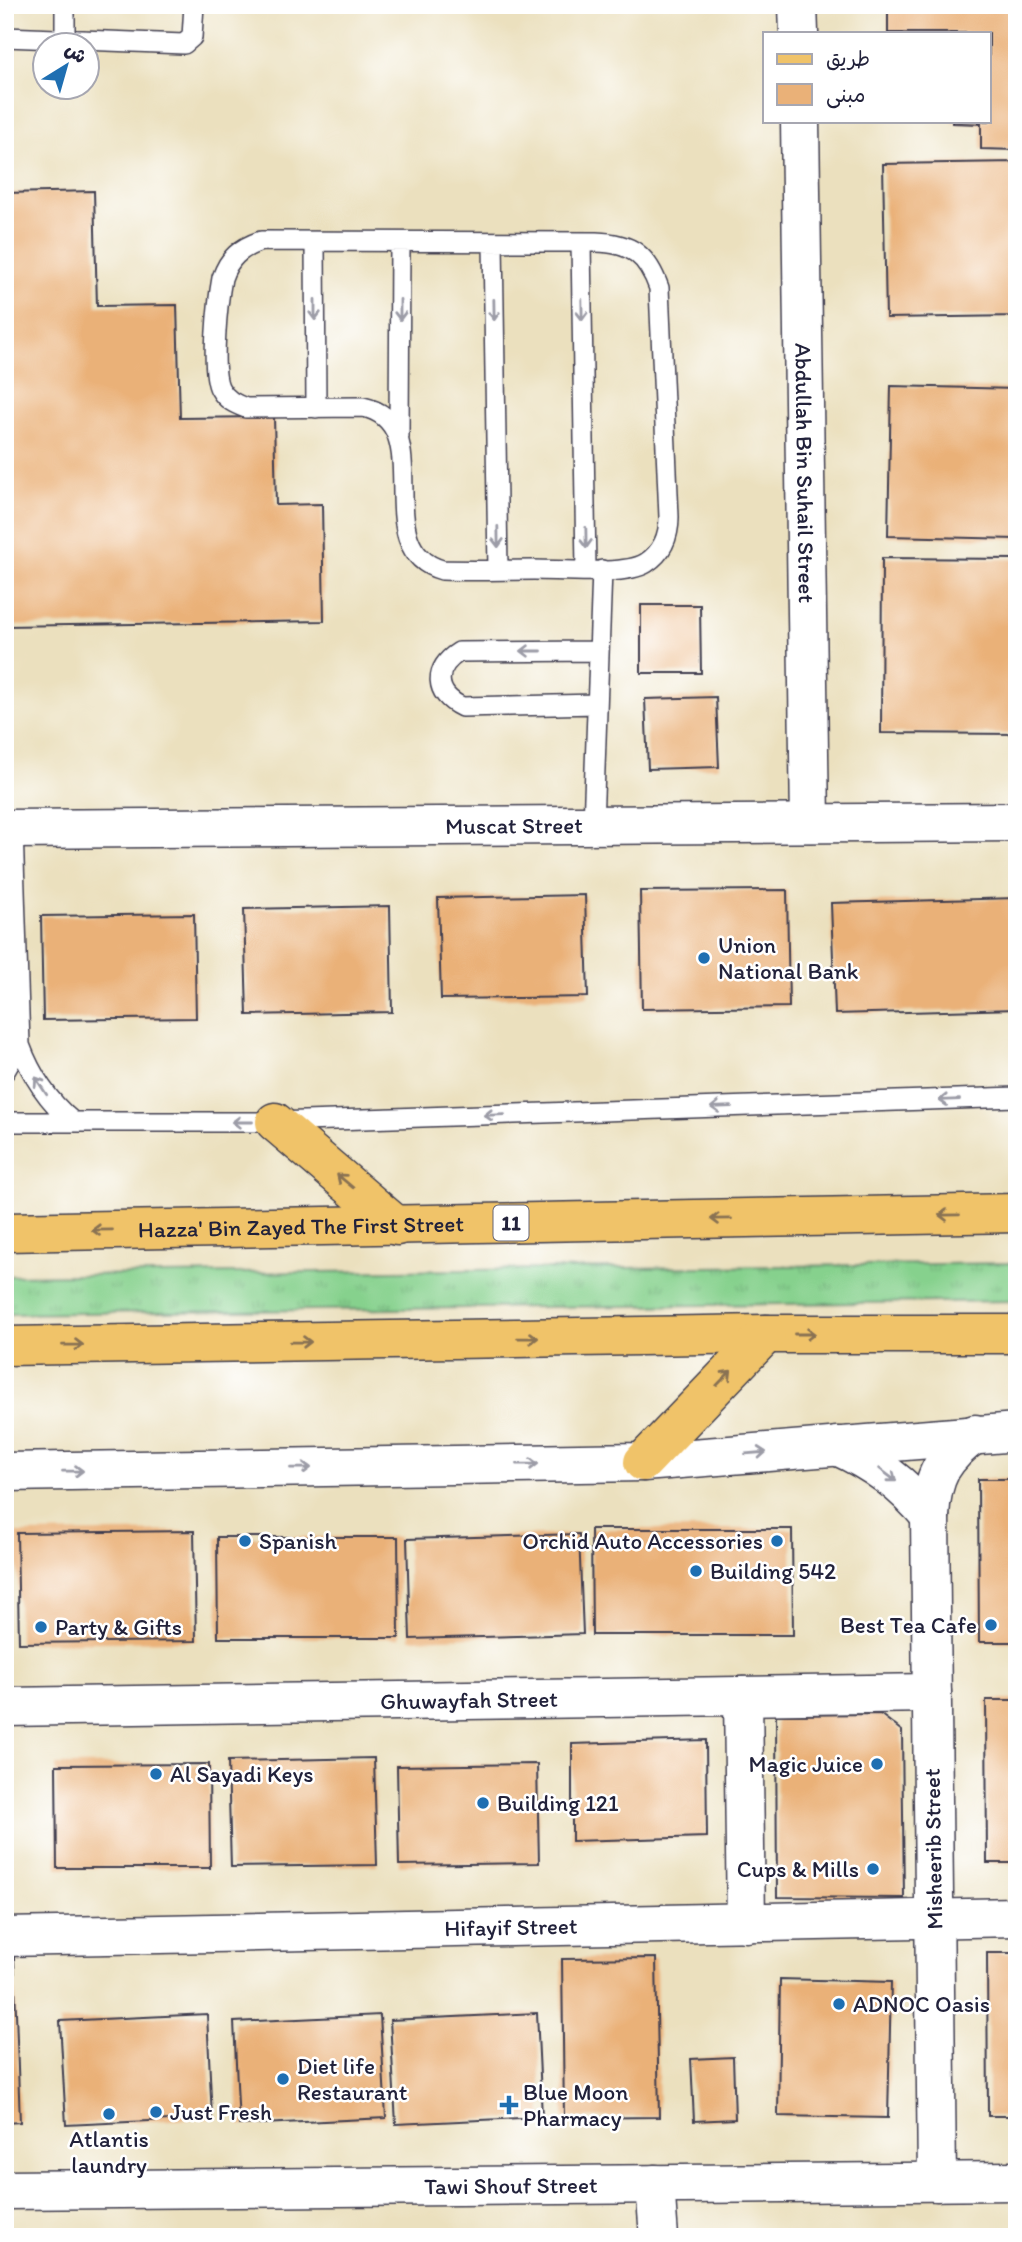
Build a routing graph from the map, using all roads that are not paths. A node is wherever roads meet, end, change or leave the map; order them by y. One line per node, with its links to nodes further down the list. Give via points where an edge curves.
1 (65, 5): 4 (lane)
2 (194, 5): 8 (lane, via 192,37 184,44)
3 (798, 5): 5 (street)
4 (65, 32)
5 (799, 32)
6 (5, 37): 7 (lane)
7 (32, 38)
8 (102, 41)
9 (800, 122): 21 (street, Abdullah Bin Suhail Street)
10 (315, 242): 11 (lane); 14 (lane, one-way to 14); 14 (lane, via 261,241 235,253 226,265 219,293 216,376 226,397 246,408)
11 (400, 242): 12 (lane); 15 (lane, one-way to 15)
12 (493, 242): 13 (lane); 16 (lane, one-way to 16)
13 (581, 242): 17 (lane, one-way to 17); 17 (lane, via 613,242 630,248 653,272 659,289 669,531 657,555 646,563)
14 (316, 408): 15 (lane, via 373,409 390,421)
15 (399, 439): 16 (lane, via 407,537 416,555 442,570)
16 (498, 570): 17 (lane)
17 (594, 570): 18 (lane)
18 (599, 651): 19 (lane); 19 (lane, one-way to 19, via 459,652 448,659 440,681 443,693 462,707)
19 (597, 704): 22 (lane)
20 (1017, 822): 21 (street, Muscat Street)
21 (810, 823): 22 (street, Muscat Street)
22 (593, 825): 23 (street, Muscat Street)
23 (9, 829): 24 (lane, Muscat Street)
24 (20, 1045): 25 (lane); 27 (lane, Muscat Street, one-way to 24, via 46,1095)
25 (5, 1072)
26 (1017, 1097): 29 (lane, one-way to 29)
27 (72, 1121): 28 (lane); 29 (lane, one-way to 27)
28 (5, 1122)
29 (275, 1122): 31 (main road, one-way to 29)
30 (1017, 1213): 31 (main road, Hazza' Bin Zayed The First Street / 11, one-way to 31)
31 (397, 1226): 32 (main road, Hazza' Bin Zayed The First Street / 11, one-way to 32)
32 (5, 1232)
33 (766, 1334): 34 (main road, one-way to 34); 35 (main road, one-way to 33); 39 (main road, one-way to 33)
34 (1017, 1335)
35 (5, 1346)
36 (1017, 1432): 37 (street)
37 (975, 1434): 38 (street); 41 (street, Misheerib Street, via 955,1448 940,1468 931,1491)
38 (837, 1446): 39 (street, one-way to 38); 41 (street, one-way to 41, via 888,1474)
39 (643, 1462): 40 (street, one-way to 39)
40 (5, 1472)
41 (930, 1516): 42 (street, Misheerib Street)
42 (932, 1693): 43 (street, Ghuwayfah Street); 46 (street, Misheerib Street)
43 (743, 1696): 44 (street, Ghuwayfah Street); 47 (street)
44 (5, 1707)
45 (1017, 1917): 46 (street, Hifayif Street)
46 (934, 1919): 47 (street, Hifayif Street); 50 (street, Misheerib Street)
47 (746, 1923): 48 (street, Hifayif Street)
48 (5, 1937)
49 (1017, 2181): 50 (street, Tawi Shouf Street)
50 (937, 2182): 51 (street, Tawi Shouf Street)
51 (655, 2184): 52 (street, Tawi Shouf Street); 53 (street)
52 (5, 2190)
53 (659, 2237)

